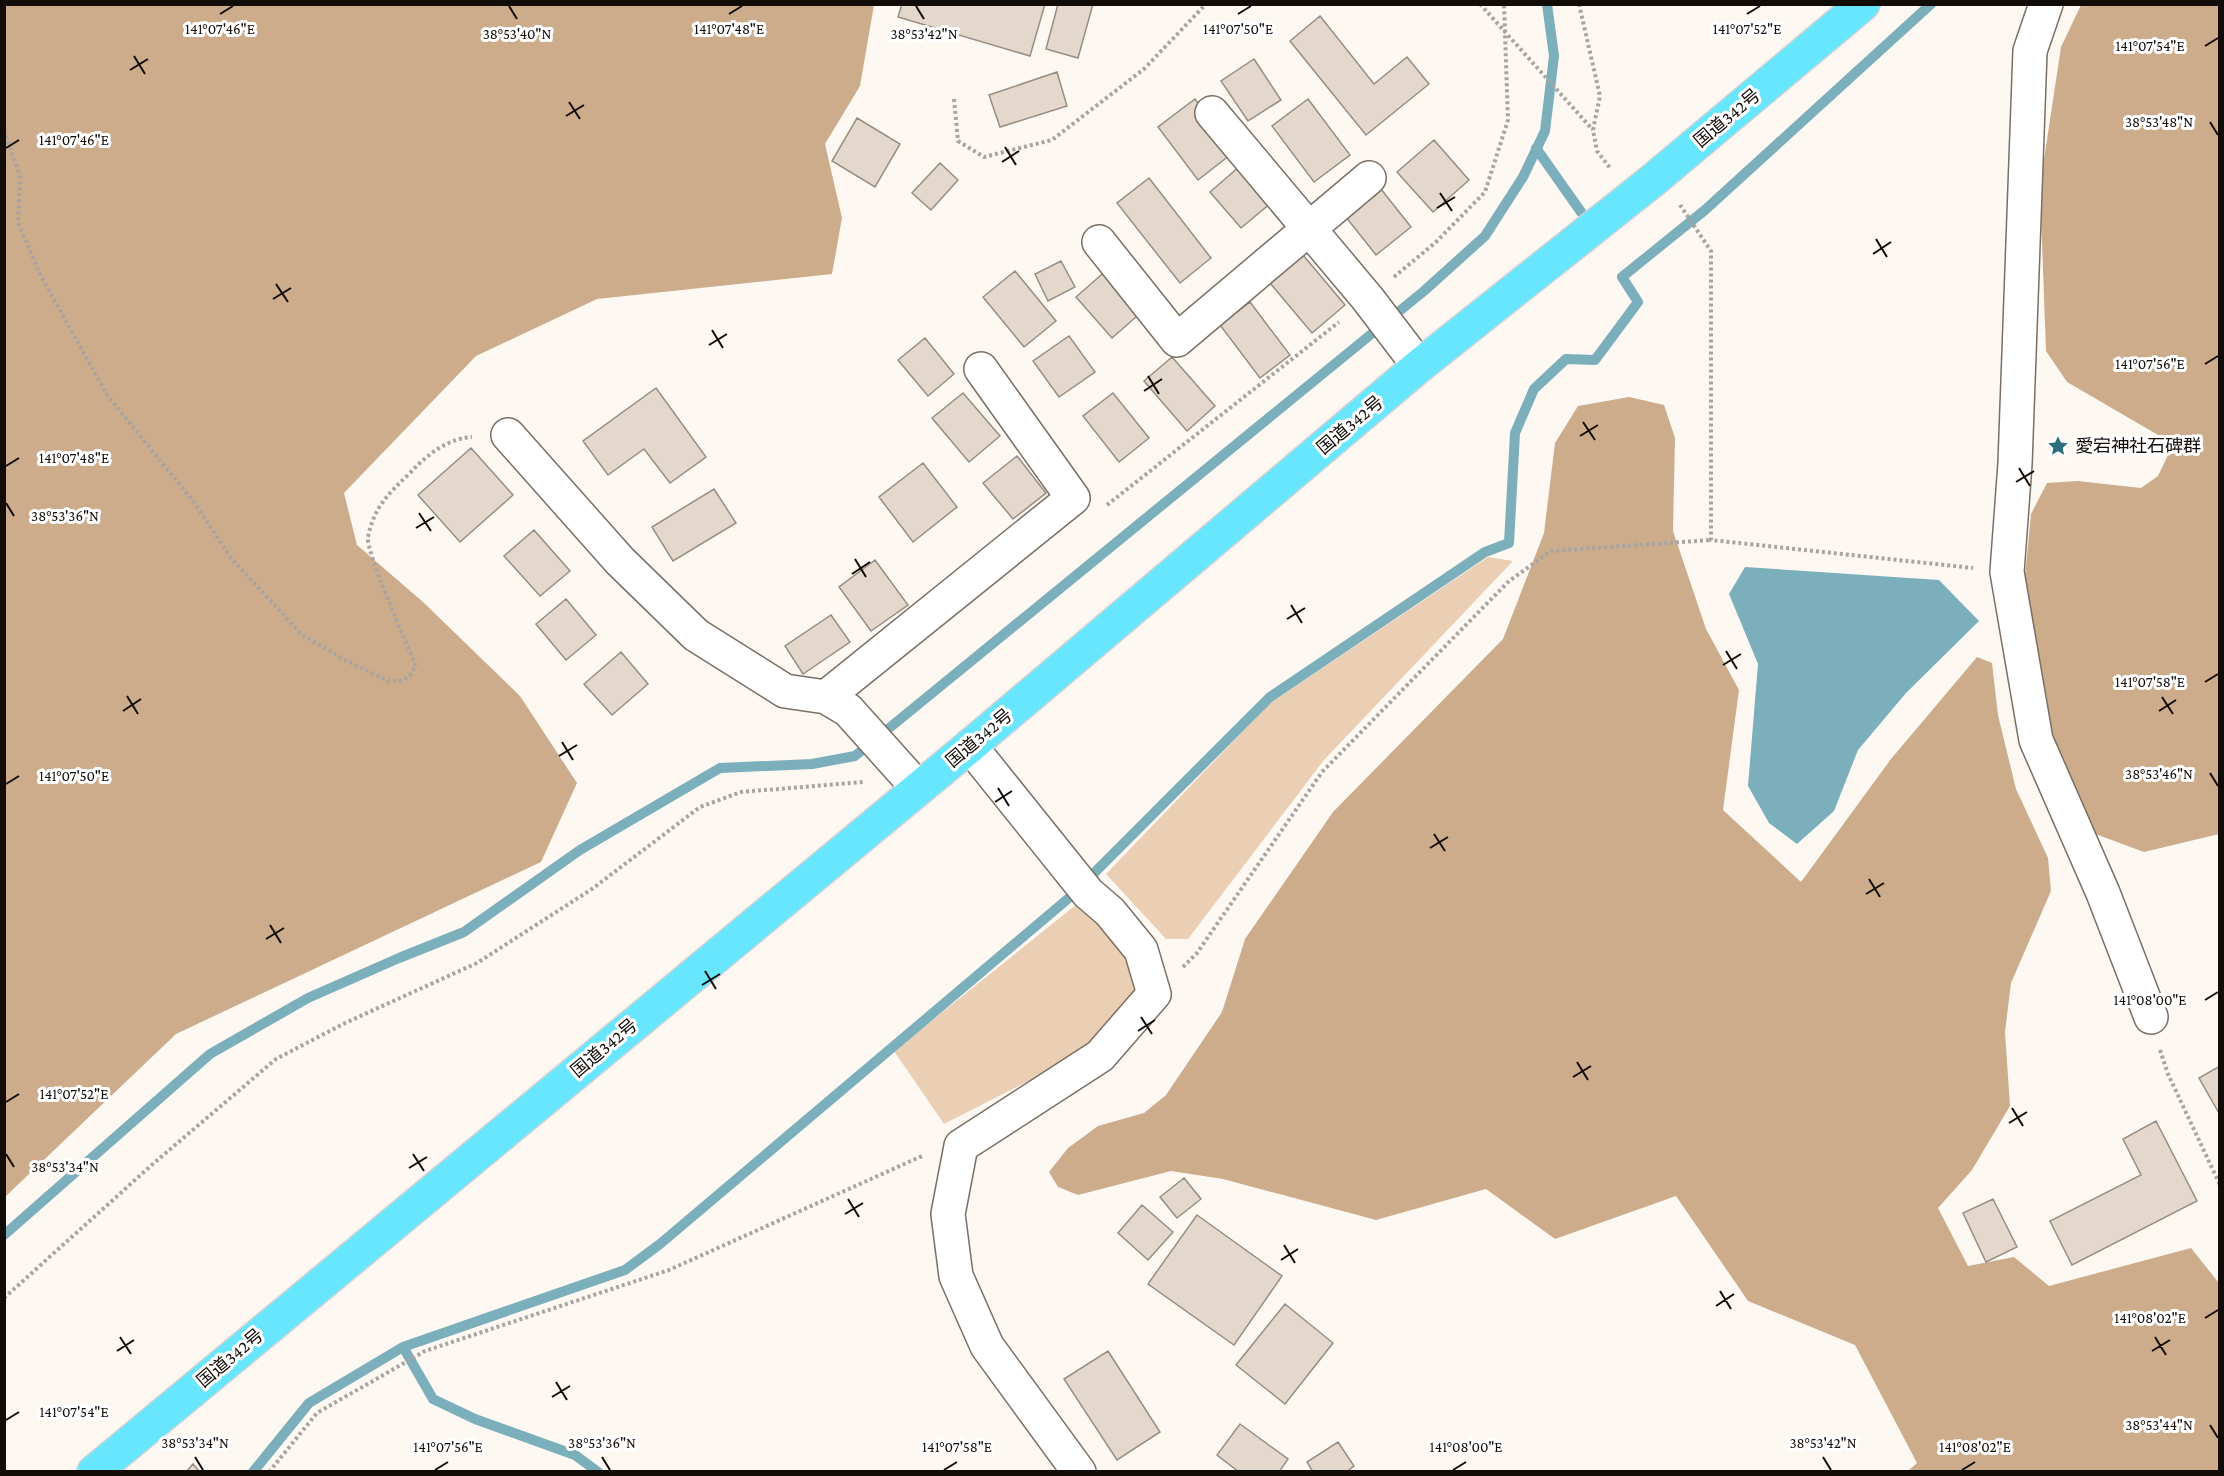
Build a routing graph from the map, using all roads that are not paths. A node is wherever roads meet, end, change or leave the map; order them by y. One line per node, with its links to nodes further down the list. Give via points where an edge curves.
1 (1863, 4): 7 (highway, 国道342号, via 1643,189)
2 (2046, 4): 13 (street, via 2030,51 2015,464 2007,572 2036,740 2103,893)
3 (1212, 113): 5 (street)
4 (1369, 178): 5 (street)
5 (1308, 229): 6 (street, via 1177,340); 7 (street)
6 (1099, 242)
7 (1419, 366): 11 (highway, 国道342号)
8 (981, 369): 10 (street, via 1072,498)
9 (508, 435): 10 (street, via 620,561 696,635 785,691)
10 (826, 697): 12 (street, via 848,710)
11 (970, 746): 12 (highway, 国道342号); 15 (street, via 1088,893 1110,912 1141,950 1154,994 1100,1056 961,1146 948,1214 956,1276 987,1346)
12 (914, 782): 14 (highway, 国道342号)
13 (2151, 1017)
14 (94, 1472)
15 (1080, 1472)

